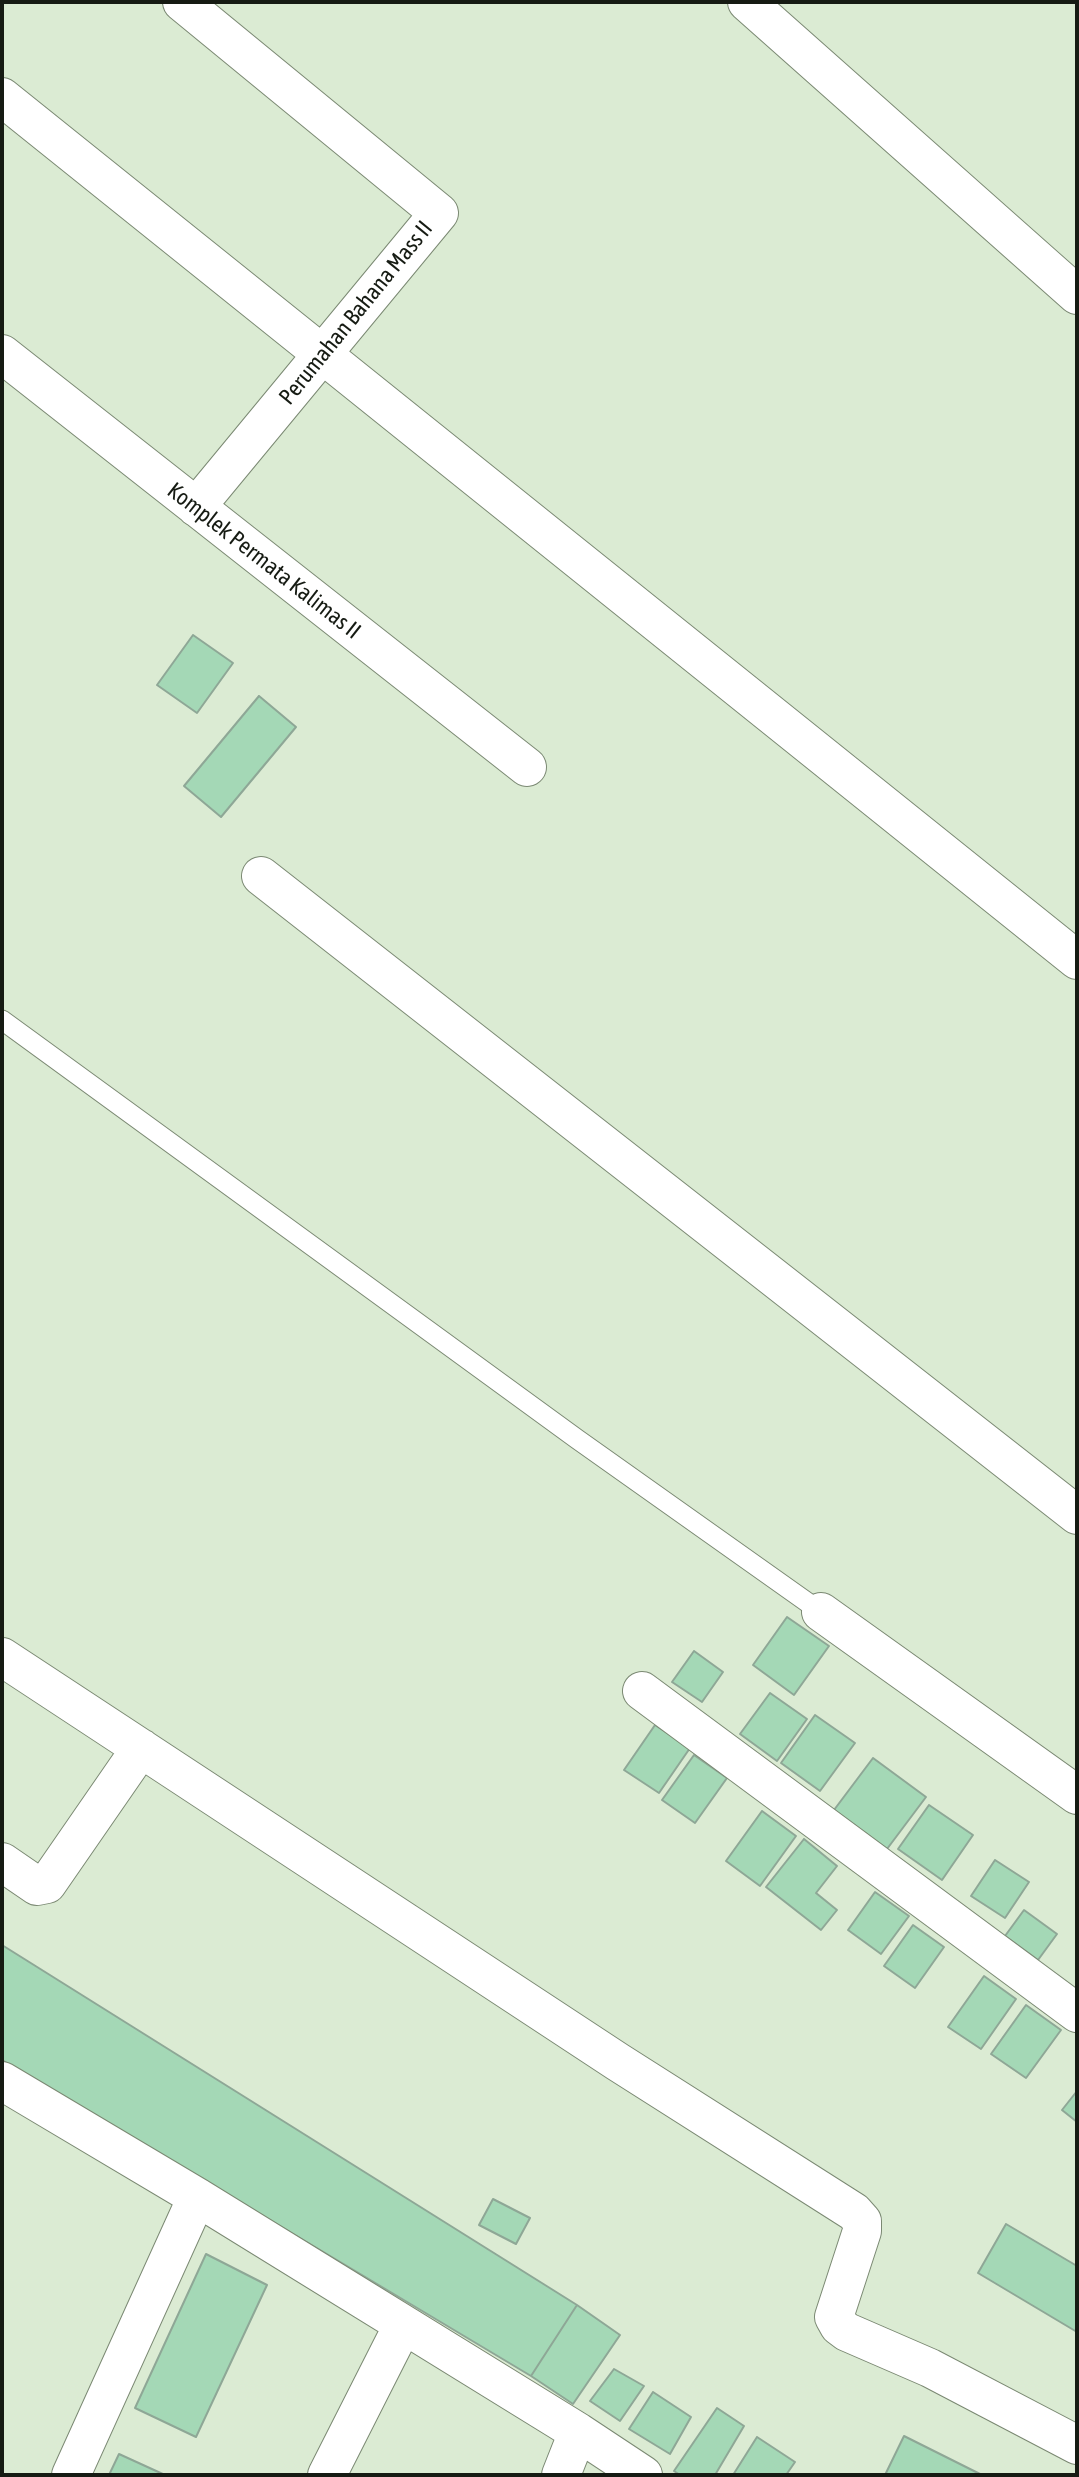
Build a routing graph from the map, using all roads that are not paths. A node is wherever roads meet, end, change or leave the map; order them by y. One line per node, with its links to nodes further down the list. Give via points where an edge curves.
1 (183, 2): 6 (street, Perumahan Bahana Mass II, via 439,213)
2 (747, 2): 4 (street)
3 (2, 97): 6 (street)
4 (1077, 295)
5 (2, 354): 7 (street, Komplek Permata Kalimas II)
6 (322, 355): 7 (street, Perumahan Bahana Mass II); 10 (street)
7 (196, 507): 8 (street, Komplek Permata Kalimas II)
8 (527, 767)
9 (261, 876): 12 (street)
10 (1077, 960)
11 (2, 1020): 13 (lane)
12 (1077, 1515)
13 (821, 1612): 17 (street)
14 (2, 1657): 16 (street)
15 (642, 1691): 19 (street)
16 (141, 1748): 18 (street, via 47,1884 37,1886); 24 (street, via 854,2212 862,2221 862,2231 834,2317 839,2326)
17 (1077, 1795)
18 (2, 1862)
19 (1077, 2013)
20 (2, 2081): 21 (street)
21 (197, 2197): 22 (street); 25 (street)
22 (404, 2325): 23 (street); 26 (street)
23 (578, 2432): 27 (street); 28 (street)
24 (1077, 2445)
25 (72, 2475)
26 (327, 2475)
27 (561, 2475)
28 (643, 2475)

